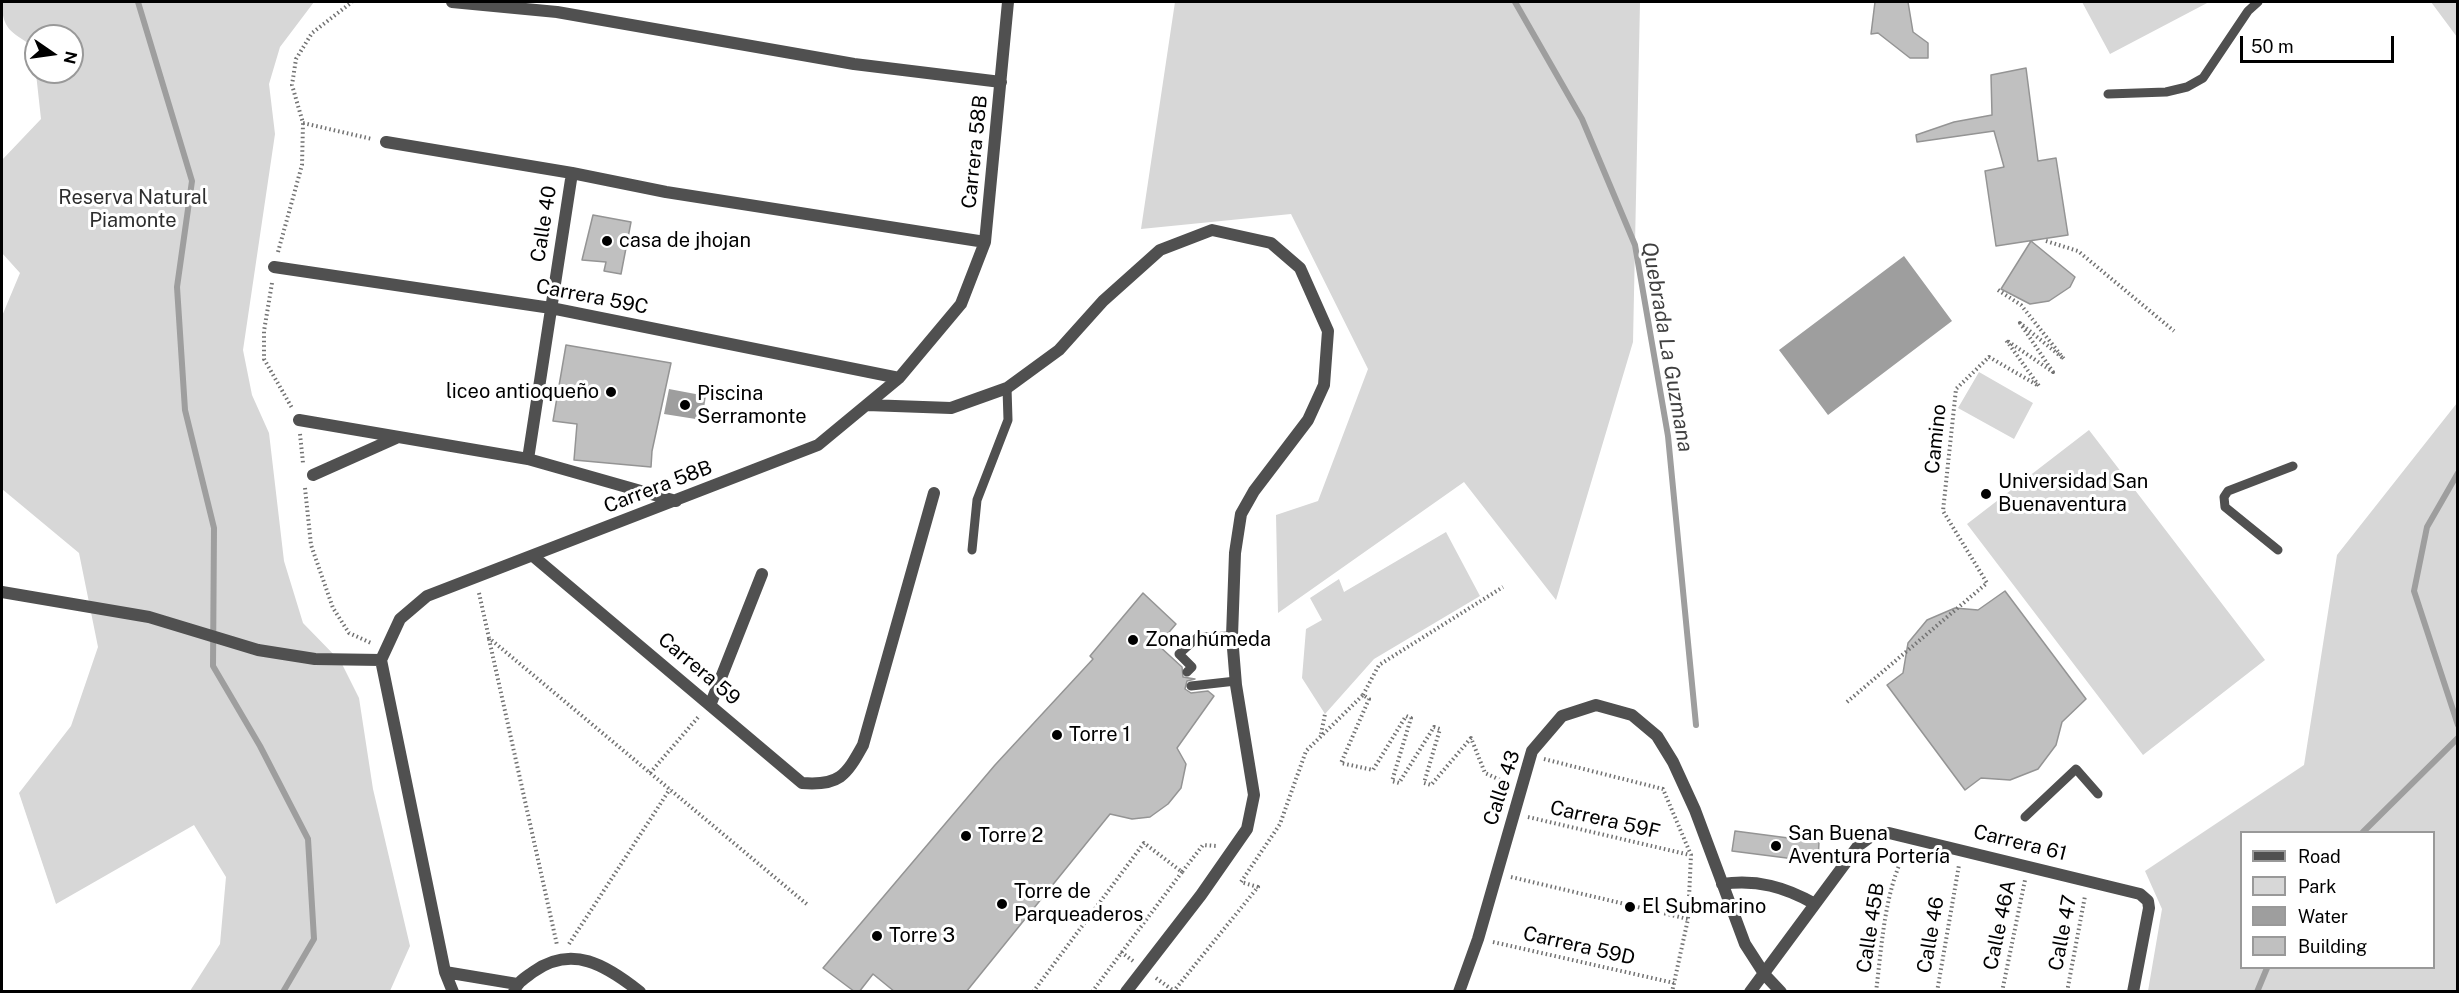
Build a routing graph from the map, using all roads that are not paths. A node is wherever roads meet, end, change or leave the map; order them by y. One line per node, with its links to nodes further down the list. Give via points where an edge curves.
1 (452, 2): 4 (street, via 557,12 854,64)
2 (1008, 2): 4 (street, Carrera 58B)
3 (2258, 2): 5 (lane, via 2203,78 2166,92)
4 (1001, 82): 8 (street, Carrera 58B)
5 (2108, 94)
6 (386, 142): 7 (street)
7 (572, 173): 8 (street, via 666,192); 10 (street, Calle 40)
8 (985, 242): 11 (street, Carrera 58B, via 961,304)
9 (274, 267): 10 (street, Carrera 59C)
10 (551, 309): 11 (street, Carrera 59C); 16 (street, Calle 40)
11 (899, 378): 13 (street, Carrera 58B)
12 (1007, 388): 13 (street, via 951,408); 21 (lane, via 1008,420 977,500); 26 (street, via 1059,351 1103,301 1160,250 1212,230 1271,243 1300,268 1328,331 1324,386 1308,420 1241,514 1235,553)
13 (867, 405): 20 (street, Carrera 58B, via 818,445)
14 (299, 420): 15 (street)
15 (398, 437): 16 (street); 18 (street)
16 (528, 459): 20 (street)
17 (2293, 466): 22 (lane, via 2228,490 2224,498 2225,507)
18 (309, 476)
19 (934, 493): 31 (street, Carrera 59, via 863,745 848,774 825,785 802,783)
20 (676, 501): 23 (street, Carrera 58B)
21 (972, 550)
22 (2278, 550)
23 (533, 556): 27 (street, Carrera 58B, via 427,596 399,619); 31 (street, Carrera 59)
24 (762, 574): 31 (street)
25 (2, 592): 27 (street, via 176,624 258,650 315,658)
26 (1232, 636): 28 (lane, via 1198,637 1179,654 1192,667); 29 (street)
27 (384, 654): 36 (street)
28 (1187, 672)
29 (1236, 681): 30 (lane); 41 (street, via 1254,795 1247,829)
30 (1191, 686)
31 (711, 704)
32 (2098, 794): 33 (lane, via 2076,769)
33 (2025, 817)
34 (1722, 884): 35 (street, via 1766,883); 37 (street, Calle 43, via 1745,944); 42 (street, Calle 43, via 1695,810 1657,736 1632,715 1596,705 1562,716 1531,756)
35 (1815, 904): 37 (street); 45 (street, Carrera 61, via 1858,846 1873,835 1889,833 2140,894 2148,901 2148,908)
36 (444, 972): 38 (street); 39 (street)
37 (1765, 975): 43 (street); 44 (street, Calle 43)
38 (515, 988): 40 (street, via 546,963 579,958 622,977)
39 (453, 992)
40 (640, 992)
41 (1126, 992)
42 (1459, 992)
43 (1750, 992)
44 (1782, 992)
45 (2133, 992)

